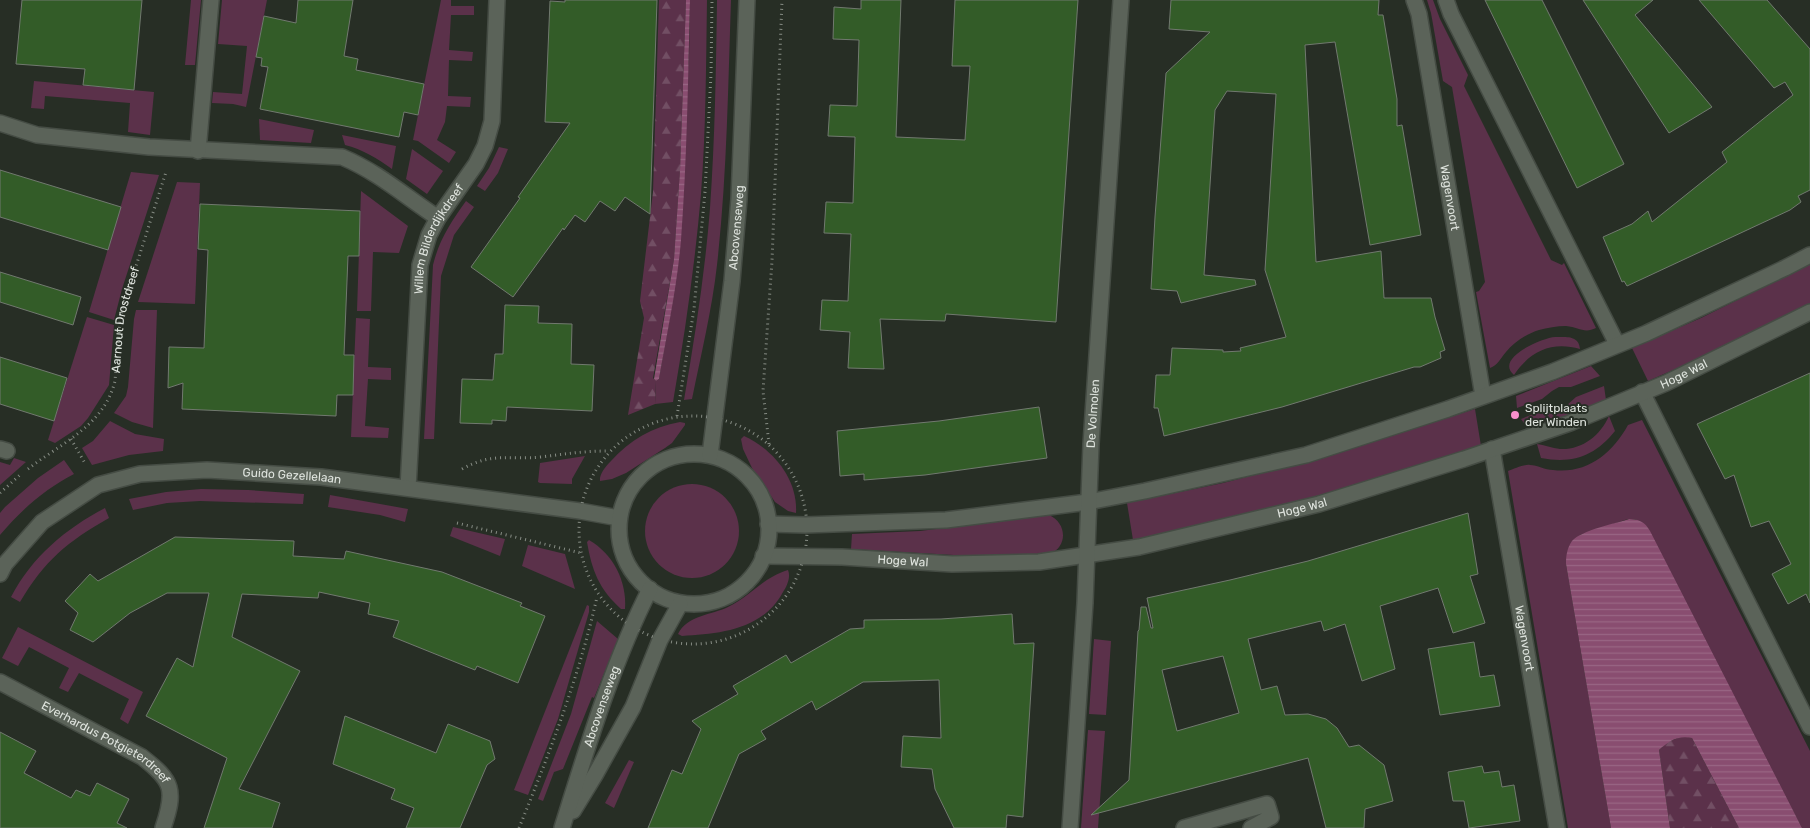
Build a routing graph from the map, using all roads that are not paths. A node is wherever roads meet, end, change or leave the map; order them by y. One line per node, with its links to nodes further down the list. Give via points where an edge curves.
1 (211, 0): 8 (street)
2 (497, 0): 9 (street, Willem Bilderdijkdreef, via 492,121 488,138 476,164)
3 (747, 0): 16 (street, Abcovenseweg, via 739,199)
4 (1120, 0): 18 (street, De Volmolen)
5 (1446, 0): 12 (street)
6 (1414, 1): 14 (street, Wagenvoort, via 1419,14)
7 (0, 124): 8 (street, via 38,135)
8 (198, 151): 9 (street, via 342,158 378,175)
9 (438, 218): 17 (street, Willem Bilderdijkdreef, via 420,265)
10 (1810, 254): 12 (street)
11 (1810, 312): 13 (street, Hoge Wal)
12 (1618, 344): 14 (street)
13 (1642, 392): 15 (street, Hoge Wal, via 1570,423); 27 (street)
14 (1483, 396): 18 (street, via 1306,455)
15 (1492, 449): 21 (street, Hoge Wal, via 1319,504 1139,547); 33 (street, Wagenvoort)
16 (710, 455): 19 (street, via 685,454 662,460 641,475 626,495); 20 (street, via 732,464 750,480 763,500)
17 (408, 488): 19 (street, Guido Gezellelaan); 23 (street, Guido Gezellelaan, via 267,473 207,470 140,474 98,485 42,522)
18 (1088, 502): 20 (street, via 946,520); 21 (street, De Volmolen)
19 (619, 518): 24 (street, via 620,545 631,570)
20 (768, 524): 22 (street)
21 (1087, 555): 22 (street, Hoge Wal, via 1039,562 952,564); 30 (street, De Volmolen)
22 (763, 556): 25 (street, via 750,578 730,595 706,604)
23 (0, 574)
24 (650, 589): 25 (street); 29 (street, Abcovenseweg, via 631,626)
25 (680, 604): 29 (street, Abcovenseweg, via 660,640 633,707 596,775)
26 (0, 682): 28 (street, Everhardus Potgieterdreef, via 142,757 161,772 169,784 170,799)
27 (1810, 727)
28 (163, 828)
29 (562, 828)
30 (1070, 828)
31 (1184, 828): 32 (street, via 1267,804 1271,817)
32 (1250, 828)
33 (1557, 828)

